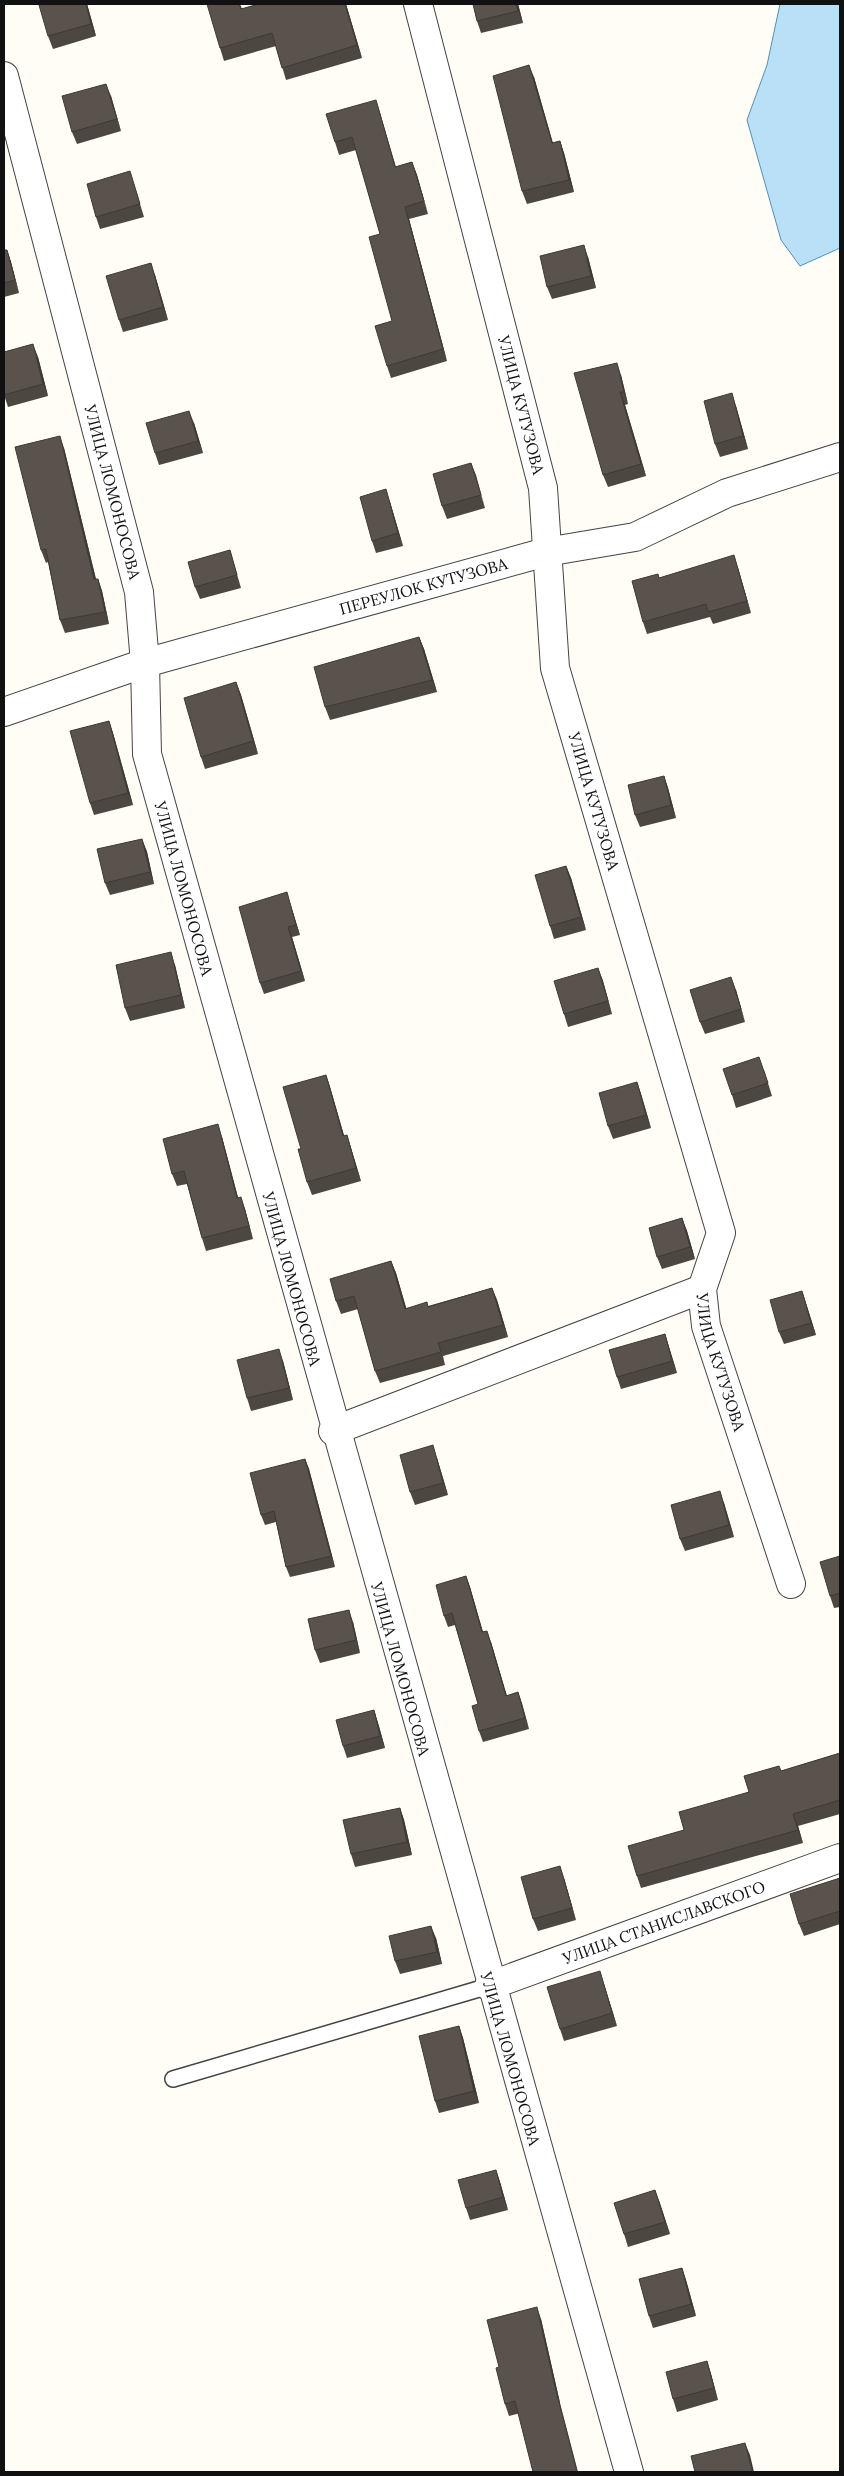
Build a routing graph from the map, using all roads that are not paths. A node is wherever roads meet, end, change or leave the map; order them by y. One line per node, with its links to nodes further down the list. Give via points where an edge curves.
1 (418, 4): 4 (street, УЛИЦА КУТУЗОВА, via 543,488)
2 (4, 76): 5 (street, УЛИЦА ЛОМОНОСОВА, via 140,592)
3 (840, 457): 4 (street, ПЕРЕУЛОК КУТУЗОВА, via 727,493 635,537)
4 (546, 552): 5 (street, ПЕРЕУЛОК КУТУЗОВА); 7 (street, УЛИЦА КУТУЗОВА, via 555,668 721,1232)
5 (145, 663): 6 (street, ПЕРЕУЛОК КУТУЗОВА); 8 (street, УЛИЦА ЛОМОНОСОВА, via 147,754)
6 (4, 712)
7 (702, 1289): 8 (street); 9 (street, УЛИЦА КУТУЗОВА, via 706,1326)
8 (333, 1431): 11 (street, УЛИЦА ЛОМОНОСОВА)
9 (791, 1584)
10 (840, 1858): 11 (street, УЛИЦА СТАНИСЛАВСКОГО)
11 (489, 1986): 12 (lane); 13 (street, УЛИЦА ЛОМОНОСОВА)
12 (174, 2079)
13 (630, 2472)

